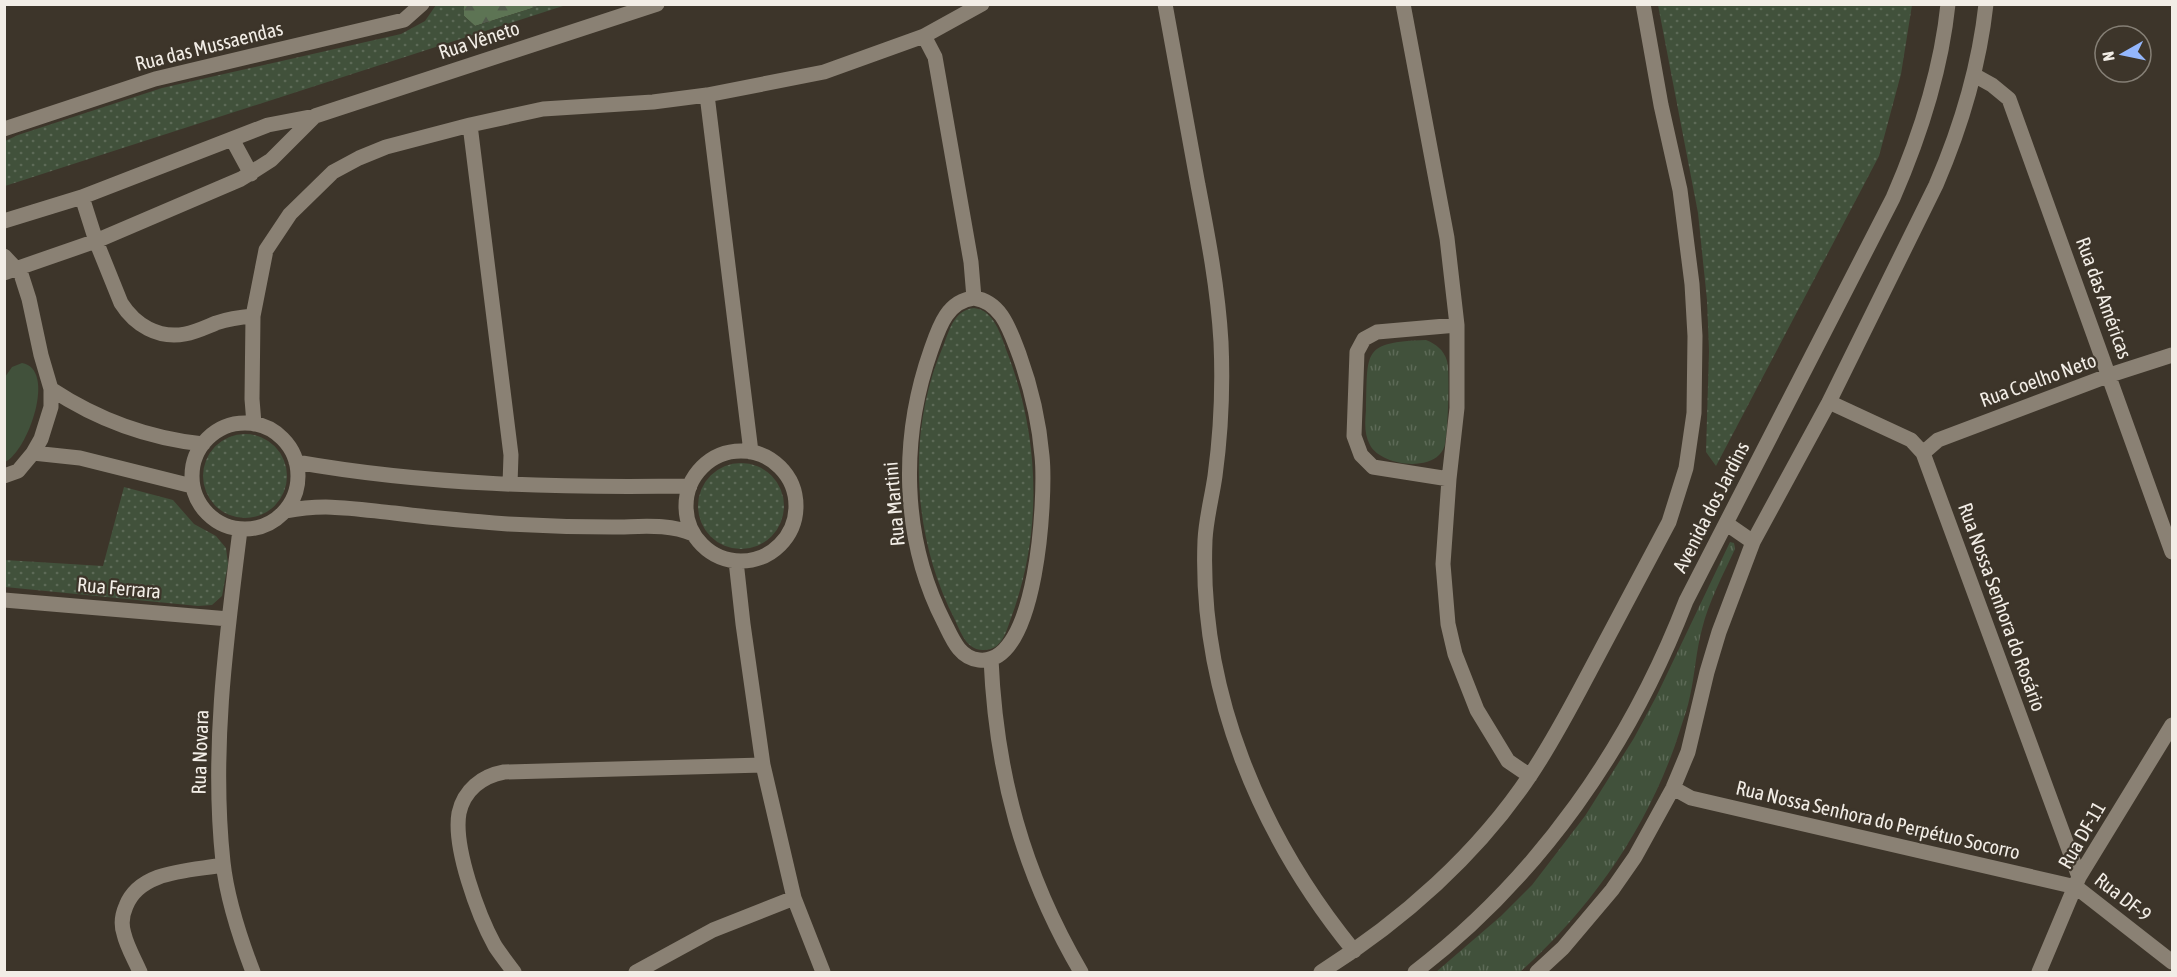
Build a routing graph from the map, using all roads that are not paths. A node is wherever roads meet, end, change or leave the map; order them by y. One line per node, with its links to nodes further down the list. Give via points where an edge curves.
1 (422, 4): 14 (street, Rua das Mussaendas, via 404,20 155,79)
2 (657, 4): 12 (street, Rua Vêneto)
3 (982, 4): 9 (street)
4 (1165, 4): 58 (street, via 1212,262 1220,333 1221,422 1205,537 1215,663 1236,745 1267,819 1307,889)
5 (1404, 4): 24 (street, via 1447,238)
6 (1643, 4): 53 (street, via 1687,233 1695,336 1691,439 1669,522)
7 (1948, 4): 41 (street, Avenida dos Jardins, via 1932,90 1905,172)
8 (1986, 4): 10 (street)
9 (924, 36): 11 (street, via 824,72); 22 (street, via 935,57)
10 (1974, 75): 26 (street, Rua das Américas, via 2009,99); 28 (street, via 1936,185)
11 (707, 95): 13 (street, via 543,109); 31 (street)
12 (315, 116): 15 (street, Rua Vêneto, via 268,125); 16 (street, Rua Vêneto, via 271,160)
13 (470, 125): 23 (street, via 386,147 333,172 294,209 266,250); 37 (street, via 511,455)
14 (4, 129)
15 (232, 139): 16 (street); 17 (street, Rua Vêneto)
16 (251, 174): 19 (street, Rua Vêneto)
17 (82, 197): 18 (street, Rua Vêneto); 19 (street)
18 (4, 221)
19 (96, 241): 21 (street, Rua Vêneto); 23 (street, via 127,312 153,331 163,335 185,334)
20 (4, 256): 21 (street)
21 (10, 271): 27 (street, via 21,274)
22 (974, 298): 49 (street, via 996,308 1014,342 1032,398 1043,465 1043,516 1025,608 1010,647); 49 (street, Rua Martini, via 949,310 926,362 912,428 909,486 918,550 939,612 964,654)
23 (254, 316): 29 (street)
24 (1457, 325): 36 (street, via 1457,408); 36 (street, via 1377,332 1364,339 1357,352 1354,436 1361,455 1373,467)
25 (2172, 355): 26 (street, Rua Coelho Neto)
26 (2110, 375): 33 (street, Rua Coelho Neto, via 1938,440); 45 (street, Rua das Américas)
27 (51, 389): 30 (street, via 115,424 159,438); 32 (street, via 47,425)
28 (1829, 402): 33 (street, via 1911,440); 44 (street)
29 (254, 424): 30 (street, via 226,426); 34 (street, via 280,437)
30 (202, 444): 38 (street, via 191,471)
31 (751, 452): 39 (street, via 729,453 709,462); 46 (street, via 778,466 788,478 796,509 792,527 770,554)
32 (33, 453): 35 (street, via 18,471); 38 (street, via 80,458)
33 (1923, 453): 56 (street, Rua Nossa Senhora do Rosário)
34 (296, 462): 37 (street, via 375,474); 40 (street, via 298,479)
35 (4, 476)
36 (1449, 478): 53 (street, via 1443,564 1455,654 1491,736 1508,761)
37 (510, 484): 39 (street)
38 (192, 486): 42 (street, via 198,503 209,516 223,526)
39 (690, 486): 43 (street, via 687,517)
40 (286, 511): 42 (street, via 257,529); 43 (street, via 337,506 560,526 665,526)
41 (1727, 524): 44 (street); 68 (street, Avenida dos Jardins, via 1686,601 1633,719 1587,792 1510,885)
42 (240, 530): 48 (street, Rua Novara)
43 (693, 534): 46 (street, via 719,557)
44 (1753, 542): 54 (street, via 1719,632 1688,752)
45 (2172, 552)
46 (736, 561): 52 (street)
47 (4, 600): 48 (street, Rua Ferrara)
48 (229, 619): 55 (street, Rua Novara, via 218,769)
49 (991, 659): 66 (street, via 1000,756 1017,828 1045,904)
50 (2172, 725): 51 (street, Rua DF-11)
51 (2168, 745): 56 (street, Rua DF-11)
52 (763, 765): 57 (street); 63 (street, via 504,772 477,783 464,800 458,822 465,864 486,926)
53 (1530, 776): 58 (street, via 1459,861 1403,913)
54 (1672, 788): 56 (street, Rua Nossa Senhora do Perpétuo Socorro, via 1691,798); 60 (street, via 1640,849 1612,890)
55 (224, 865): 61 (street, via 153,878 135,891 122,921); 62 (street, Rua Novara)
56 (2078, 882): 59 (street, Rua DF-9); 69 (street, Rua DF-11)
57 (794, 898): 64 (street, via 713,930); 65 (street)
58 (1354, 951): 67 (street)
59 (2172, 962)
60 (1543, 971)
61 (140, 972)
62 (252, 972)
63 (514, 972)
64 (636, 972)
65 (823, 972)
66 (1081, 972)
67 (1321, 972)
68 (1414, 972)
69 (2039, 972)

